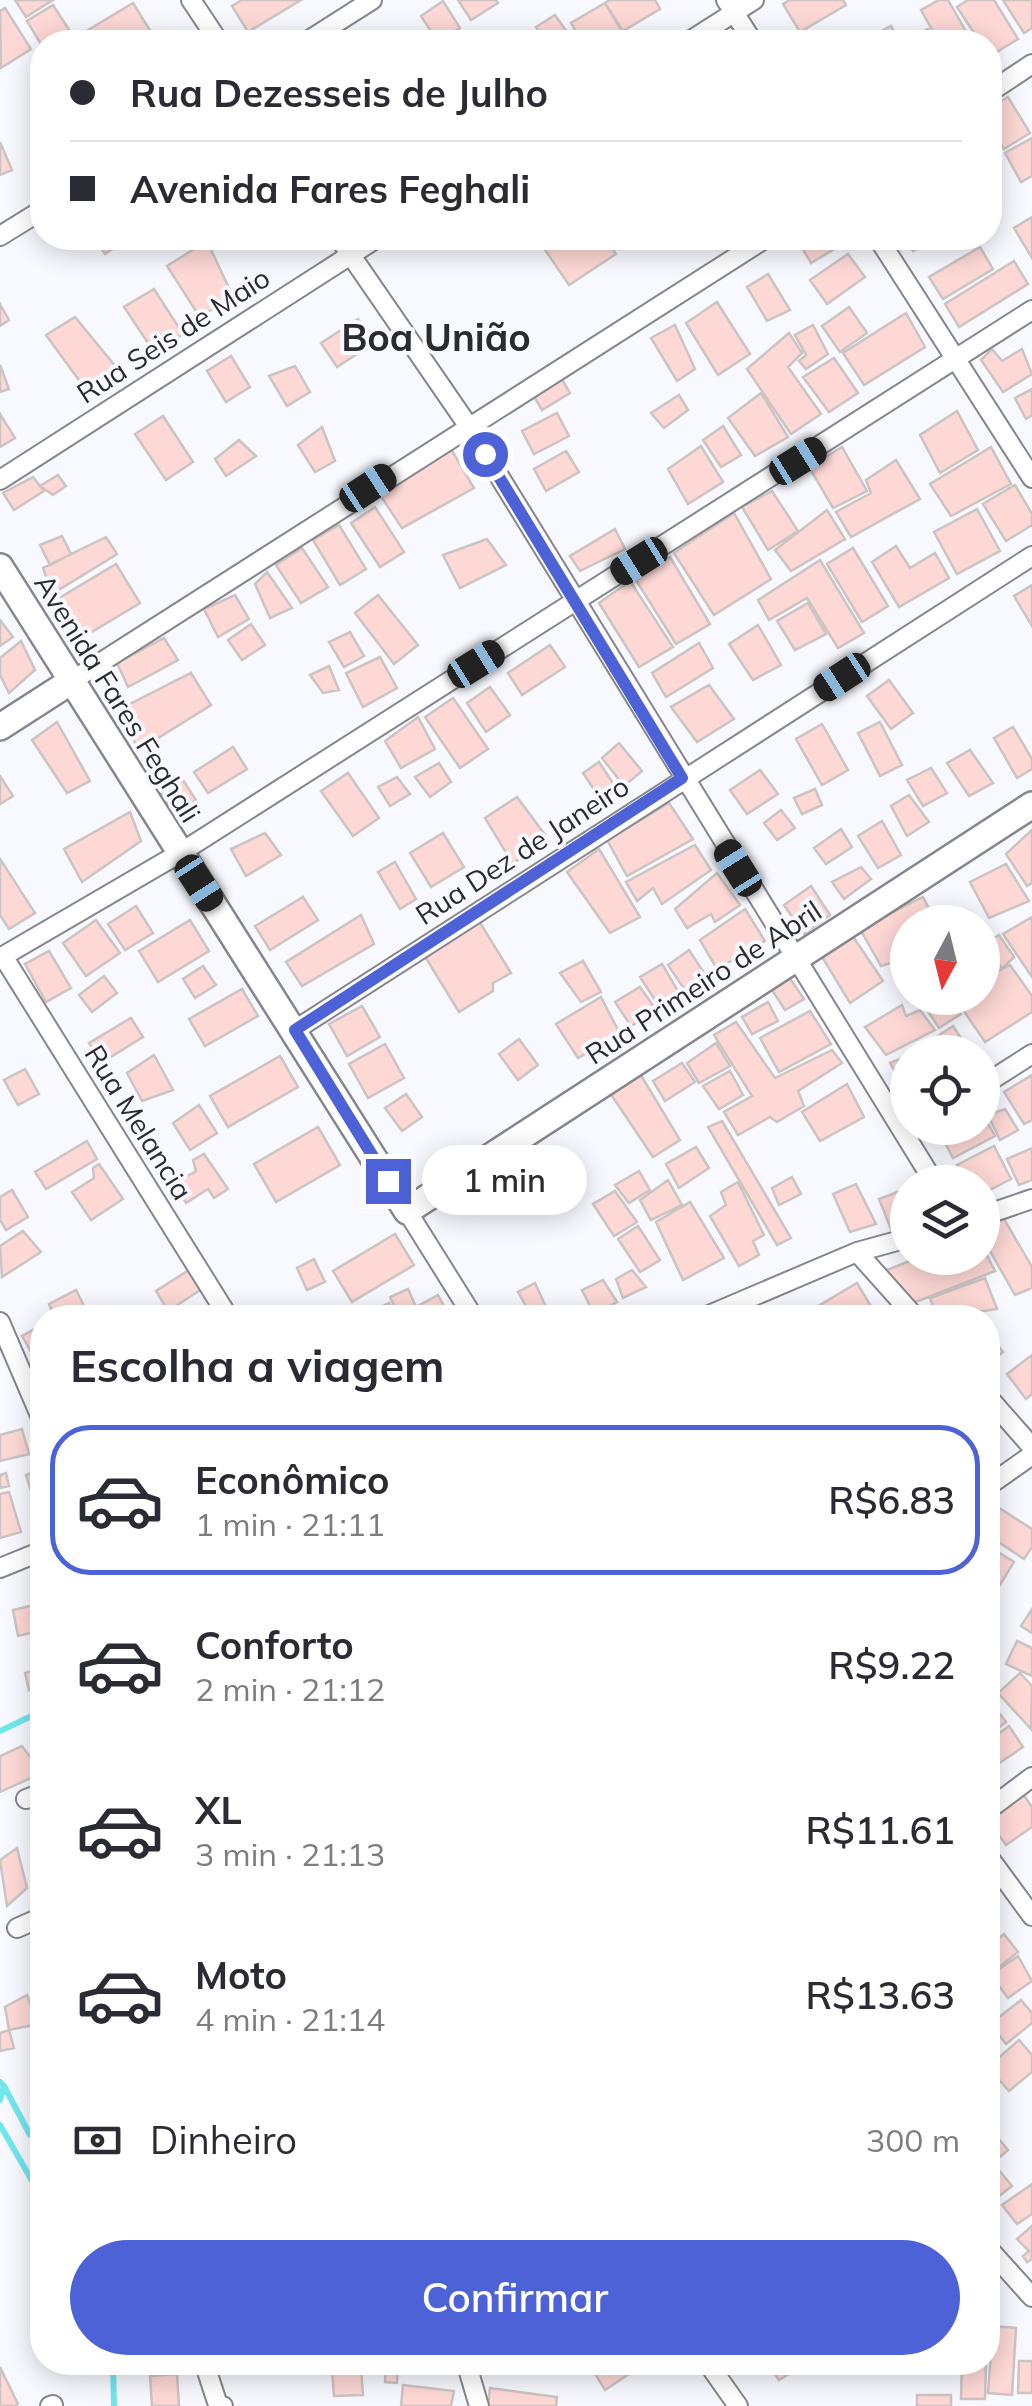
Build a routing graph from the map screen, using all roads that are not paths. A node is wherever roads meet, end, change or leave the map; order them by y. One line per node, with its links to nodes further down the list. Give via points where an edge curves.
1 (191, 0): 5 (street)
2 (372, 0): 6 (street)
3 (754, 0): 4 (street)
4 (730, 7): 7 (street); 8 (street)
5 (211, 30)
6 (325, 30)
7 (702, 30)
8 (745, 30)
9 (1032, 64): 10 (street)
10 (1002, 84)
11 (30, 217): 12 (street)
12 (0, 236)
13 (347, 250): 17 (street)
14 (358, 250): 17 (street, Rua Seis de Maio)
15 (747, 250): 20 (street)
16 (886, 250): 19 (street)
17 (350, 255): 20 (street); 22 (street, Rua Seis de Maio)
18 (1032, 310): 19 (street)
19 (957, 361): 21 (street); 25 (street)
20 (467, 424): 25 (street); 26 (street)
21 (1032, 478)
22 (0, 480)
23 (1032, 556): 28 (street, Rua Dez de Janeiro)
24 (0, 567): 26 (street, Avenida Fares Feghali)
25 (575, 601): 28 (street); 30 (street)
26 (70, 682): 27 (street); 30 (street, Avenida Fares Feghali)
27 (0, 728)
28 (682, 778): 32 (street); 33 (street, Rua Dez de Janeiro)
29 (1032, 805): 32 (street, Rua Primeiro de Abril)
30 (180, 854): 31 (street); 33 (street, Avenida Fares Feghali)
31 (1, 957): 42 (street, Rua Melancia)
32 (794, 958): 36 (street); 39 (street, Rua Primeiro de Abril)
33 (295, 1030): 39 (street, Avenida Fares Feghali)
34 (1032, 1054): 35 (street)
35 (1000, 1074)
36 (890, 1099)
37 (1032, 1199): 38 (street)
38 (1000, 1210)
39 (407, 1212): 43 (street, Avenida Fares Feghali)
40 (890, 1243): 41 (street)
41 (857, 1252): 44 (street); 45 (street)
42 (221, 1305)
43 (466, 1305)
44 (733, 1305)
45 (904, 1305)
46 (0, 1322): 47 (street)
47 (30, 1392)
48 (1000, 1411): 49 (street)
49 (1032, 1447)
50 (1032, 1455): 51 (street)
51 (1000, 1478)
52 (30, 1556): 53 (street)
53 (0, 1568)
54 (1032, 1777): 55 (street)
55 (1000, 1801)
56 (1000, 1872): 57 (street)
57 (1032, 1916)
58 (30, 1922): 59 (street)
59 (17, 1928)
60 (1000, 2261): 61 (street)
61 (1032, 2297)
62 (209, 2375): 65 (street)
63 (470, 2375): 66 (street)
64 (717, 2375): 67 (street)
65 (220, 2406)
66 (479, 2406)
67 (738, 2406)

